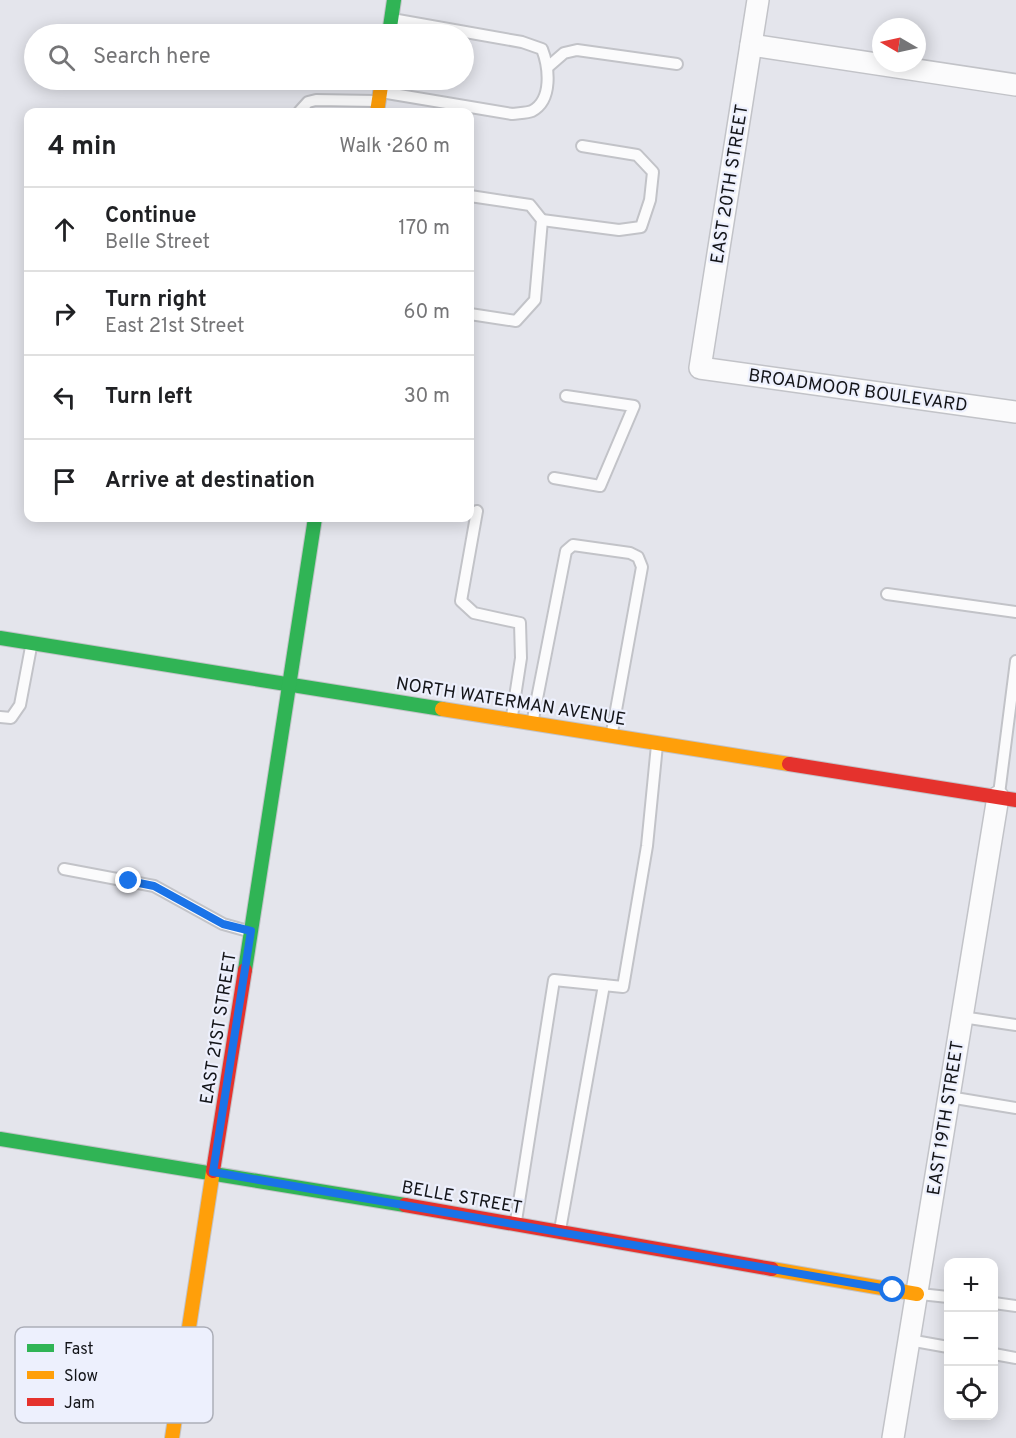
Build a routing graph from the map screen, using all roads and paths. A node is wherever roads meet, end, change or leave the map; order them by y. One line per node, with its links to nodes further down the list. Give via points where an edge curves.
1 (394, 0): 3 (street)
2 (758, 0): 7 (street, EAST 20TH STREET)
3 (392, 19): 4 (street); 5 (lane)
4 (391, 24)
5 (420, 24)
6 (474, 34): 9 (lane, via 542,49)
7 (751, 45): 10 (street); 19 (street, EAST 20TH STREET)
8 (677, 64): 9 (lane, via 577,50 564,53)
9 (549, 66): 14 (lane, via 544,99 532,111 513,114)
10 (1016, 85)
11 (380, 96): 12 (lane, via 316,99); 13 (lane)
12 (303, 108)
13 (469, 108)
14 (474, 109)
15 (582, 146): 17 (lane, via 638,155 653,172 650,200 640,227 619,230)
16 (474, 197): 17 (lane, via 530,206)
17 (542, 220): 18 (lane, via 535,300 516,321)
18 (474, 315)
19 (700, 368): 21 (street, BROADMOOR BOULEVARD)
20 (566, 396): 22 (lane, via 634,406 600,486)
21 (1016, 412)
22 (554, 478)
23 (477, 511): 32 (lane, via 461,601 474,613 520,623 521,658)
24 (314, 522): 30 (street, EAST 21ST STREET)
25 (887, 594): 26 (lane)
26 (1016, 612)
27 (0, 638): 28 (street, NORTH WATERMAN AVENUE)
28 (32, 644): 30 (street, NORTH WATERMAN AVENUE); 31 (lane, via 20,705 11,718)
29 (1016, 661): 36 (lane)
30 (290, 684): 32 (street, NORTH WATERMAN AVENUE); 38 (street, EAST 21ST STREET)
31 (0, 717)
32 (511, 720): 33 (street, NORTH WATERMAN AVENUE)
33 (532, 723): 34 (street, NORTH WATERMAN AVENUE); 34 (lane, via 566,551 573,545 630,553 638,557 642,567)
34 (611, 735): 35 (street, NORTH WATERMAN AVENUE)
35 (657, 743): 36 (street, NORTH WATERMAN AVENUE); 39 (lane, via 647,846 623,987)
36 (1007, 799): 40 (street, EAST 19TH STREET)
37 (64, 869): 38 (lane, via 154,886 223,924)
38 (251, 931): 45 (street, EAST 21ST STREET)
39 (604, 985): 46 (lane, via 554,980); 47 (lane)
40 (962, 1017): 41 (lane); 42 (street, EAST 19TH STREET)
41 (1016, 1025)
42 (949, 1097): 43 (lane); 48 (street, EAST 19TH STREET)
43 (1016, 1108)
44 (0, 1139): 45 (street, BELLE STREET)
45 (213, 1172): 46 (street, BELLE STREET); 52 (street, EAST 21ST STREET)
46 (515, 1224): 47 (street, BELLE STREET)
47 (560, 1232): 48 (street, BELLE STREET)
48 (917, 1294): 49 (lane); 53 (street, EAST 19TH STREET)
49 (944, 1297)
50 (998, 1304): 51 (lane)
51 (1016, 1306)
52 (189, 1327)
53 (909, 1340): 54 (lane); 59 (street, EAST 19TH STREET)
54 (944, 1346)
55 (998, 1355): 56 (lane)
56 (1016, 1358)
57 (174, 1423): 58 (street, EAST 21ST STREET)
58 (172, 1438)
59 (893, 1438)

